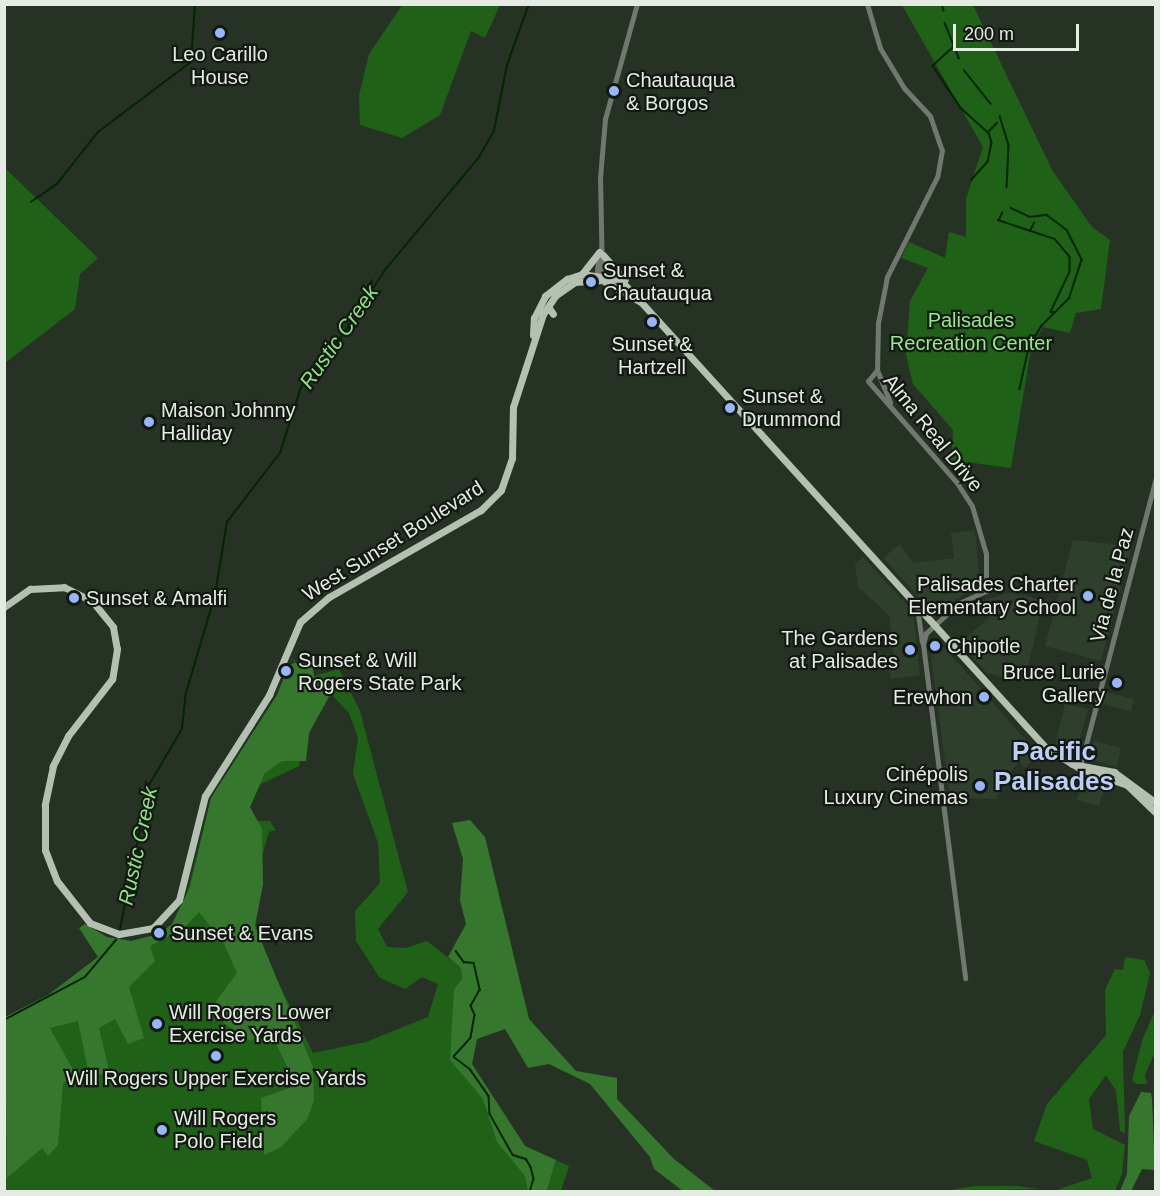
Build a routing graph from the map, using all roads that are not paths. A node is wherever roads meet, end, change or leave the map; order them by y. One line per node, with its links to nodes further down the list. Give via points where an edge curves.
1 (637, 4): 3 (street, via 605,119)
2 (867, 4): 11 (street, Alma Real Drive, via 880,48 904,88 930,116 942,150 937,177 887,277 878,323)
3 (601, 254): 4 (main road); 5 (street); 6 (main road)
4 (582, 274): 5 (main road, West Sunset Boulevard); 10 (main road, West Sunset Boulevard, via 567,279 545,296 534,318)
5 (599, 277): 6 (main road, West Sunset Boulevard); 7 (main road, West Sunset Boulevard); 8 (main road, West Sunset Boulevard, via 575,282 561,291)
6 (628, 285): 7 (main road, West Sunset Boulevard)
7 (641, 302): 14 (main road, West Sunset Boulevard)
8 (543, 314): 9 (main road, via 549,308); 10 (main road, West Sunset Boulevard)
9 (553, 314)
10 (533, 338): 15 (main road, West Sunset Boulevard, via 513,407 512,458 501,490 481,510 329,597 300,622 269,695 205,796 179,900 153,928 119,934 90,923 57,881 45,850 45,805 53,766 68,736 112,679 117,649 113,627 93,602 64,587 30,589)
11 (877, 370): 12 (street); 12 (street, Alma Real Drive, via 868,381)
12 (891, 407): 16 (street, Alma Real Drive, via 972,506 984,542 986,591 959,603)
13 (1155, 478): 18 (street, Via de la Paz)
14 (916, 605): 16 (main road, West Sunset Boulevard); 17 (street)
15 (4, 607)
16 (934, 625): 17 (street); 18 (main road, West Sunset Boulevard, via 1046,748)
17 (923, 644): 21 (street)
18 (1080, 766): 19 (main road, West Sunset Boulevard, via 1131,780); 20 (main road, West Sunset Boulevard, via 1119,780)
19 (1155, 803)
20 (1155, 813)
21 (965, 978)

